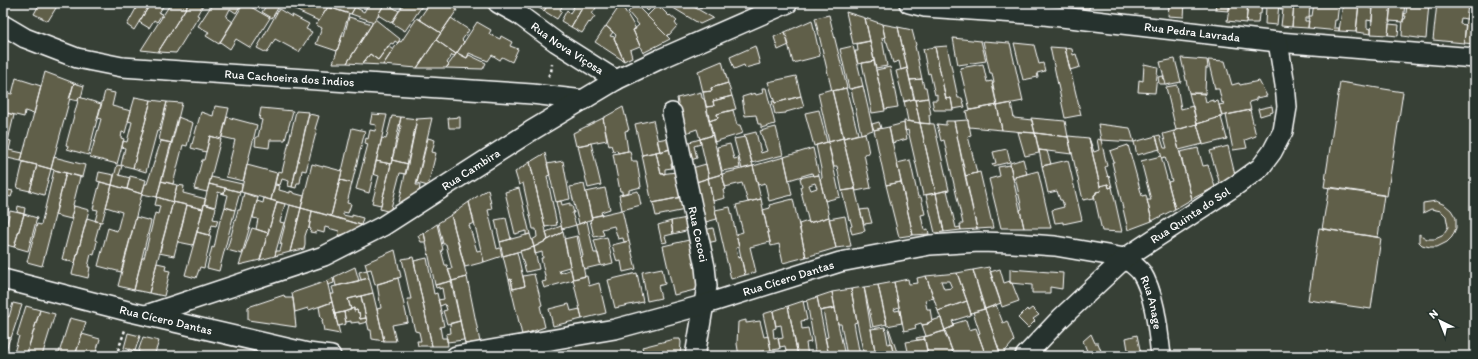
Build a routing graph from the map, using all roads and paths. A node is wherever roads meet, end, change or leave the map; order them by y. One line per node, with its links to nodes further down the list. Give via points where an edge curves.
1 (498, 3): 5 (street, Rua Nova Viçosa, via 518,14)
2 (788, 3): 8 (street, Rua Cambira)
3 (909, 3): 6 (street, Rua Pedra Lavrada, via 925,7 1044,15)
4 (3, 25): 9 (street, Rua Cachoeira dos Indios, via 25,38 77,58 122,67)
5 (556, 42): 8 (street, Rua Nova Viçosa); 9 (path, via 551,73)
6 (1278, 42): 7 (street, Rua Pedra Lavrada); 12 (street, Rua Quinta do Sol, via 1287,107 1283,131 1272,152 1260,168)
7 (1475, 58)
8 (616, 80): 10 (street, Rua Cambira)
9 (532, 94): 10 (street, Rua Cachoeira dos Indios)
10 (584, 100): 15 (street, Rua Cambira, via 383,226 324,256)
11 (672, 113): 14 (street, Rua Cococi, via 705,267 707,286)
12 (1125, 258): 14 (street, Rua Cícero Dantas, via 1055,246 1013,243 930,245 840,262); 20 (street, Rua Quinta do Sol); 21 (street, Rua Anage, via 1140,271 1146,282 1157,326)
13 (3, 279): 15 (street, Rua Cícero Dantas)
14 (703, 305): 18 (street, Rua Cícero Dantas, via 615,329); 19 (street, Rua Cococi)
15 (138, 314): 16 (path); 17 (street, Rua Cícero Dantas)
16 (116, 356)
17 (331, 356)
18 (456, 356)
19 (695, 356)
20 (1025, 356)
21 (1161, 356)

